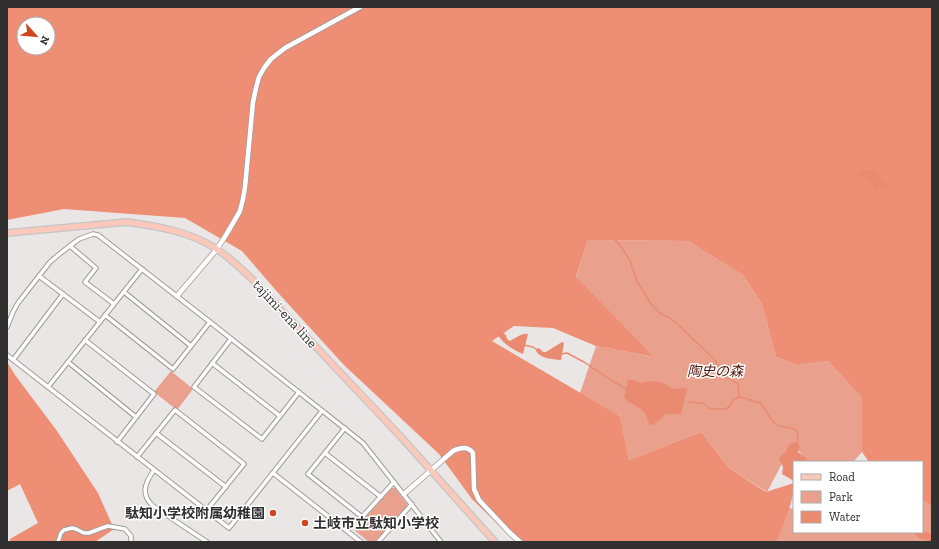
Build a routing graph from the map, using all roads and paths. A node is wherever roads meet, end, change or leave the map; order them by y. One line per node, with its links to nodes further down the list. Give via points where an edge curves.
1 (360, 7): 4 (street, via 285,48 264,68 257,83 253,102 240,211)
2 (7, 233): 4 (main road, tajimi-ena line, via 128,222 180,233)
3 (70, 246): 5 (street, via 87,236 98,235); 6 (street, via 50,262); 10 (street, via 96,268 85,282)
4 (217, 249): 9 (street); 33 (main road, tajimi-ena line, via 250,277)
5 (142, 269): 7 (street); 9 (street)
6 (39, 276): 8 (street); 14 (street, via 13,312)
7 (124, 292): 10 (street); 17 (street)
8 (62, 294): 12 (street); 19 (street)
9 (177, 296): 13 (street)
10 (114, 304): 11 (street)
11 (105, 316): 12 (street); 17 (street, via 173,369)
12 (100, 322): 16 (street)
13 (210, 322): 15 (street); 17 (street)
14 (7, 327)
15 (231, 339): 21 (street); 23 (street)
16 (85, 340): 20 (street); 26 (street, via 154,394)
17 (191, 346)
18 (7, 355): 19 (street)
19 (13, 360): 22 (street)
20 (68, 362): 22 (street); 26 (street)
21 (212, 363): 25 (street); 25 (street, via 194,386 262,439)
22 (48, 387): 29 (street)
23 (299, 392): 24 (street); 25 (street)
24 (322, 411): 27 (street); 34 (street)
25 (280, 416)
26 (136, 417): 29 (street)
27 (345, 428): 30 (street); 35 (street, via 363,443)
28 (156, 433): 31 (street); 36 (street); 36 (street, via 175,410 244,464)
29 (117, 442): 31 (street)
30 (325, 453): 38 (street); 38 (street, via 308,474 362,518)
31 (137, 457): 32 (street)
32 (154, 470): 40 (street); 43 (street, via 145,484 147,499 153,506)
33 (430, 470): 37 (street); 47 (main road, tajimi-ena line); 48 (street, via 454,450 465,447 470,449 473,453 474,489 479,500)
34 (273, 473): 40 (street, via 229,528); 44 (street)
35 (394, 482): 37 (street); 38 (street)
36 (226, 486): 40 (street)
37 (404, 494): 39 (street)
38 (381, 497)
39 (412, 504): 45 (street); 46 (street)
40 (206, 511)
41 (58, 542): 42 (street, via 64,530 72,528 84,534 108,526 125,529 131,536)
42 (131, 542)
43 (208, 542)
44 (361, 542)
45 (378, 542)
46 (441, 542)
47 (495, 542)
48 (520, 542)

